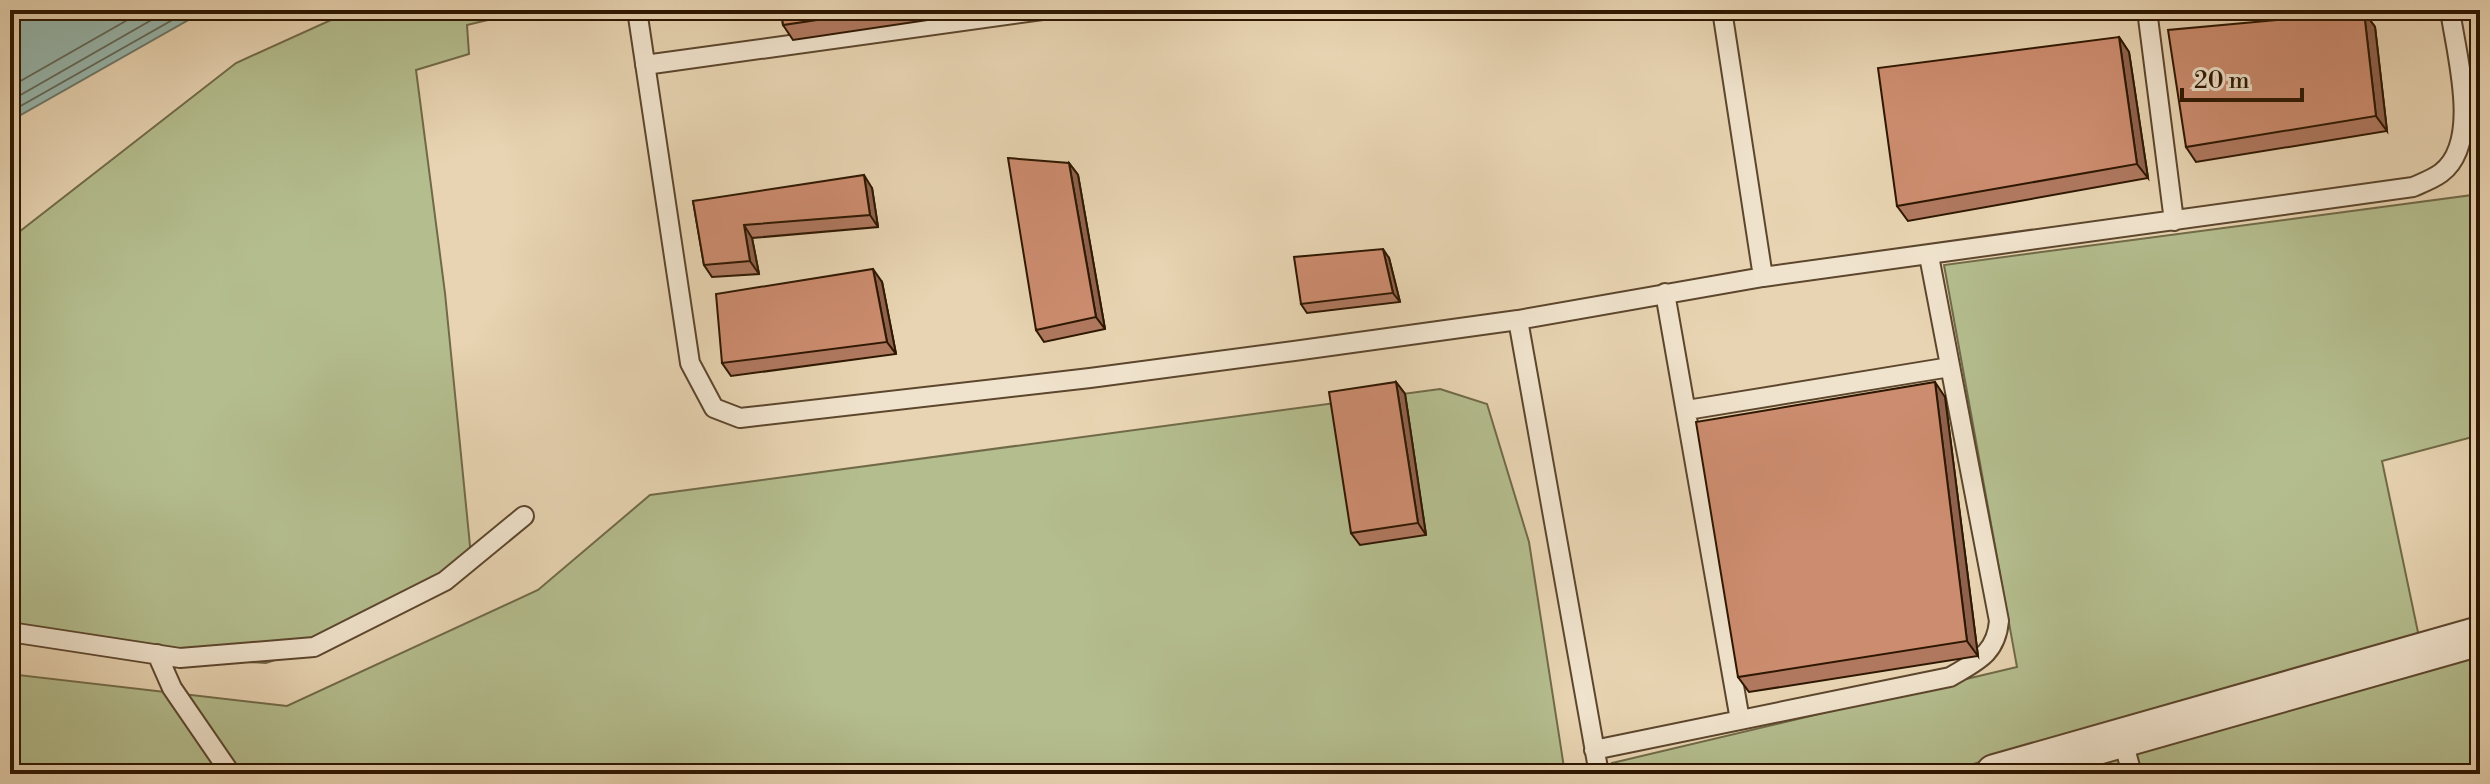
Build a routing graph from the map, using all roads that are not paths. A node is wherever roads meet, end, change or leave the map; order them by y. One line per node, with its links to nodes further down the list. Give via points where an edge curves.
1 (637, 10): 6 (lane)
2 (1042, 10): 6 (lane)
3 (1722, 10): 9 (lane)
4 (2147, 10): 7 (lane)
5 (2450, 10): 7 (lane, via 2465,116 2459,151 2442,172 2413,187)
6 (645, 65): 11 (lane, via 690,363 714,408 740,418 1090,378)
7 (2174, 221): 8 (lane)
8 (1929, 256): 9 (lane); 12 (lane)
9 (1763, 277): 10 (lane)
10 (1665, 293): 11 (lane); 13 (lane)
11 (1518, 320): 20 (lane)
12 (1950, 367): 13 (lane); 18 (lane, via 1999,621 1997,639 1987,653 1950,677)
13 (1687, 410): 18 (lane)
14 (524, 516): 17 (lane, via 445,581 314,647 180,658)
15 (10, 632): 17 (lane)
16 (2480, 636): 19 (street)
17 (157, 654): 21 (lane, via 172,688)
18 (1740, 720): 20 (lane)
19 (2122, 737): 23 (street); 24 (lane)
20 (1594, 750): 22 (lane)
21 (231, 774)
22 (1599, 774)
23 (1995, 774)
24 (2132, 774)

